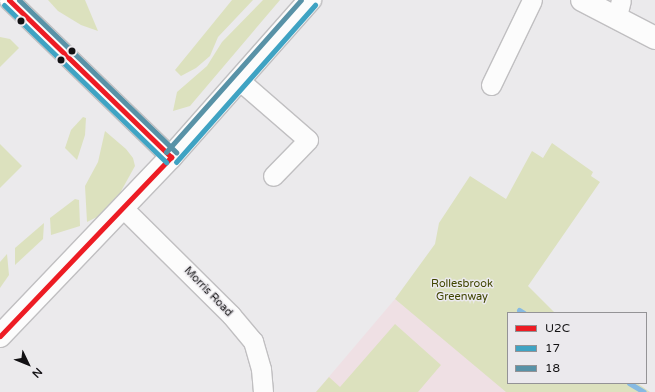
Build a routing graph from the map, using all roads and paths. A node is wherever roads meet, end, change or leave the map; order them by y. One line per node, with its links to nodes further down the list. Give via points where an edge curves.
1 (9, 0): 9 (street)
2 (310, 0): 7 (street)
3 (532, 0): 8 (street)
4 (582, 0): 5 (street)
5 (619, 8): 6 (street)
6 (655, 38)
7 (239, 80): 9 (street); 10 (street, via 308,140)
8 (491, 85)
9 (171, 157): 11 (street)
10 (273, 176)
11 (123, 208): 12 (street); 13 (street, Morris Road, via 231,315 253,341 261,369)
12 (0, 336)
13 (263, 392)

